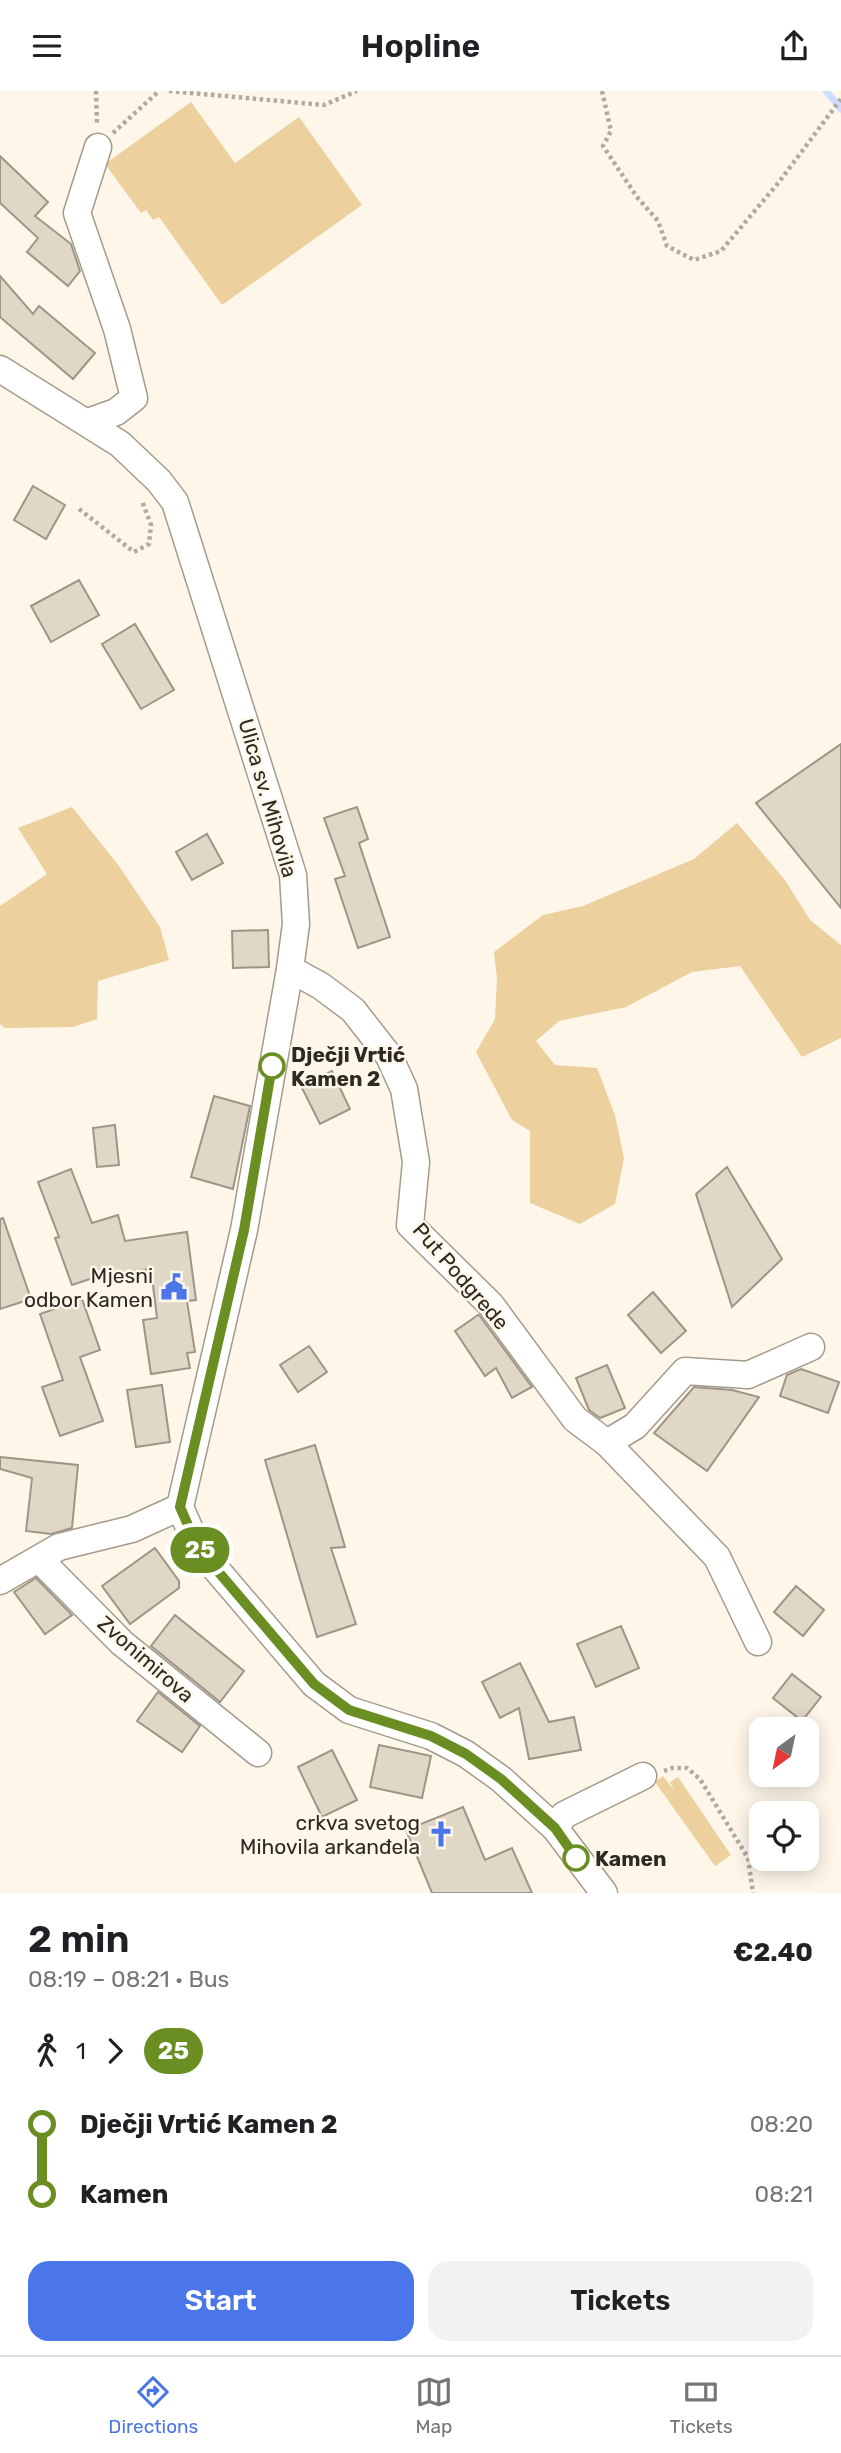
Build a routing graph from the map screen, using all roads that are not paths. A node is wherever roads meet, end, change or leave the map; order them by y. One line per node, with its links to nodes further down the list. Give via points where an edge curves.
1 (98, 147): 3 (street, via 77,213 117,329 134,398 116,412)
2 (0, 369): 3 (street, Ulica sv. Mihovila)
3 (88, 422): 4 (street, Ulica sv. Mihovila, via 120,444 175,502 293,875 296,924)
4 (290, 969): 6 (street, Put Podgrede, via 354,1010 389,1056 404,1089 416,1162 410,1224 491,1305 575,1419); 7 (street, Ulica sv. Mihovila, via 244,1230)
5 (811, 1347): 6 (street, via 748,1375 685,1371 635,1426)
6 (607, 1443): 10 (street, via 717,1557)
7 (180, 1507): 8 (street, via 132,1529 60,1547); 13 (street, via 198,1548 314,1684 349,1710 431,1736 466,1754)
8 (39, 1559): 9 (street); 11 (street, Zvonimirova, via 122,1643)
9 (0, 1581)
10 (758, 1641)
11 (258, 1753)
12 (643, 1776): 13 (street, via 564,1815)
13 (555, 1828): 14 (street)
14 (588, 1887)

